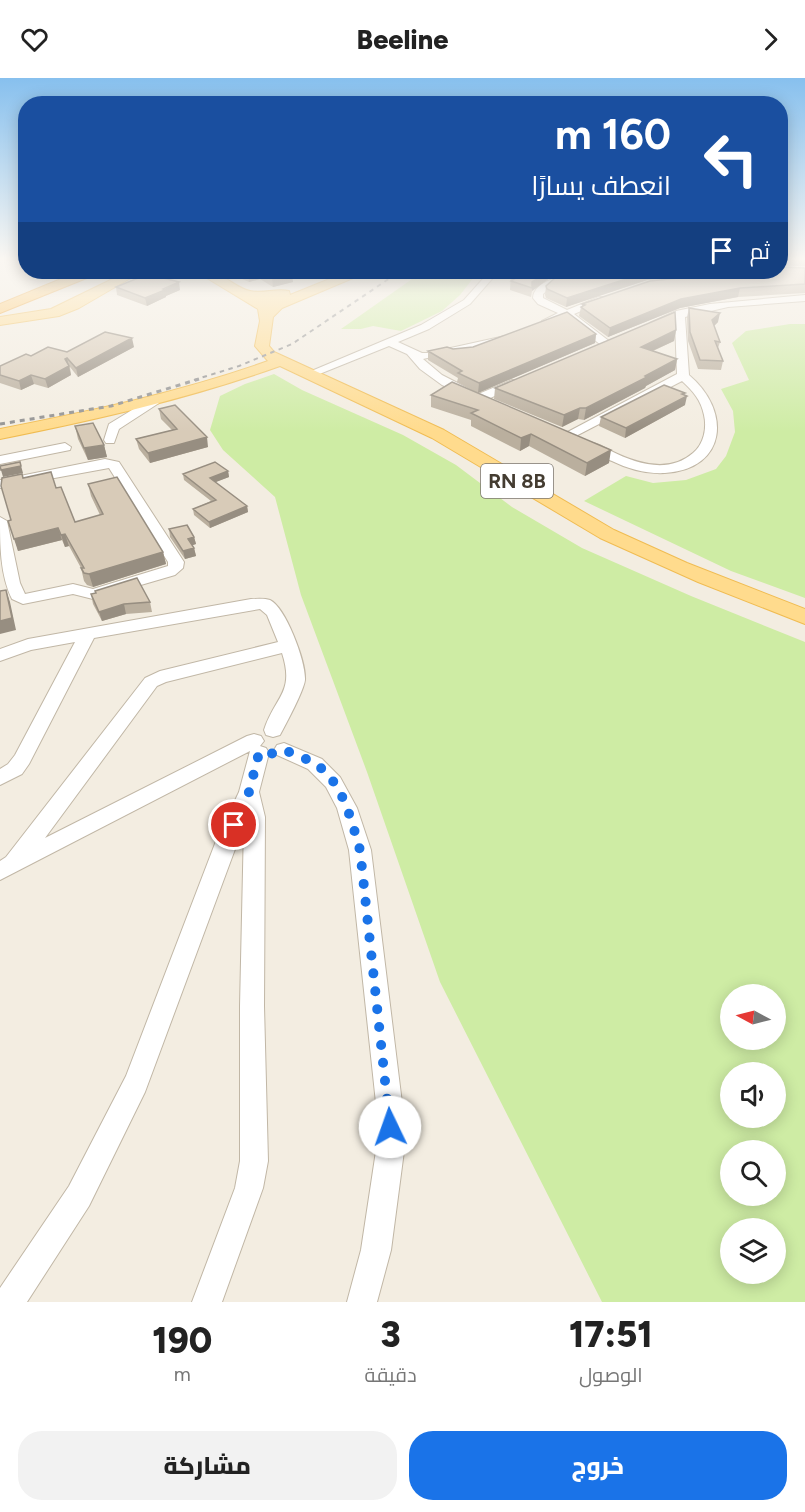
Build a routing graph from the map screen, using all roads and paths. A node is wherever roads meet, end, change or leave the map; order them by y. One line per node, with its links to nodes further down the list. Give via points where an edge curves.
1 (26, 317): 8 (main road)
2 (267, 317): 15 (main road, RN 8B, via 262,346)
3 (442, 317): 13 (street)
4 (558, 317): 9 (street)
5 (569, 317): 12 (street, via 600,345)
6 (671, 317): 10 (street)
7 (680, 317): 18 (street)
8 (0, 321)
9 (540, 324)
10 (640, 331)
11 (513, 334): 14 (street, via 440,354)
12 (620, 340)
13 (392, 343): 14 (street); 16 (street)
14 (412, 353): 19 (street, via 440,380)
15 (281, 361): 16 (main road, RN 8B); 20 (main road, via 211,386)
16 (308, 375): 29 (main road, RN 8B, via 436,433 607,534)
17 (532, 375): 19 (street)
18 (683, 376): 18 (street, via 705,399 712,420 708,447 687,463 668,469 636,466 563,433)
19 (480, 398): 21 (street)
20 (155, 400): 22 (main road); 23 (street, via 113,428)
21 (499, 406)
22 (0, 434)
23 (110, 440)
24 (65, 447): 25 (street)
25 (0, 460)
26 (0, 484): 28 (street, via 110,463 177,562 170,572 93,594 73,589 23,599 12,583)
27 (0, 521): 28 (street)
28 (3, 553)
29 (805, 617)
30 (88, 634): 31 (street, via 264,604 275,614); 32 (street, via 28,645); 34 (street, via 22,759)
31 (286, 646): 33 (street, via 297,678); 36 (street, via 152,682)
32 (0, 655)
33 (267, 744): 35 (street); 36 (street); 39 (street, via 315,764 333,782 347,808 360,850 389,1103 390,1151 376,1250)
34 (0, 778)
35 (249, 792): 37 (street, via 226,841 136,1083 80,1196); 38 (street, via 255,817 254,1161 249,1188)
36 (8, 866)
37 (9, 1302)
38 (207, 1302)
39 (362, 1302)

